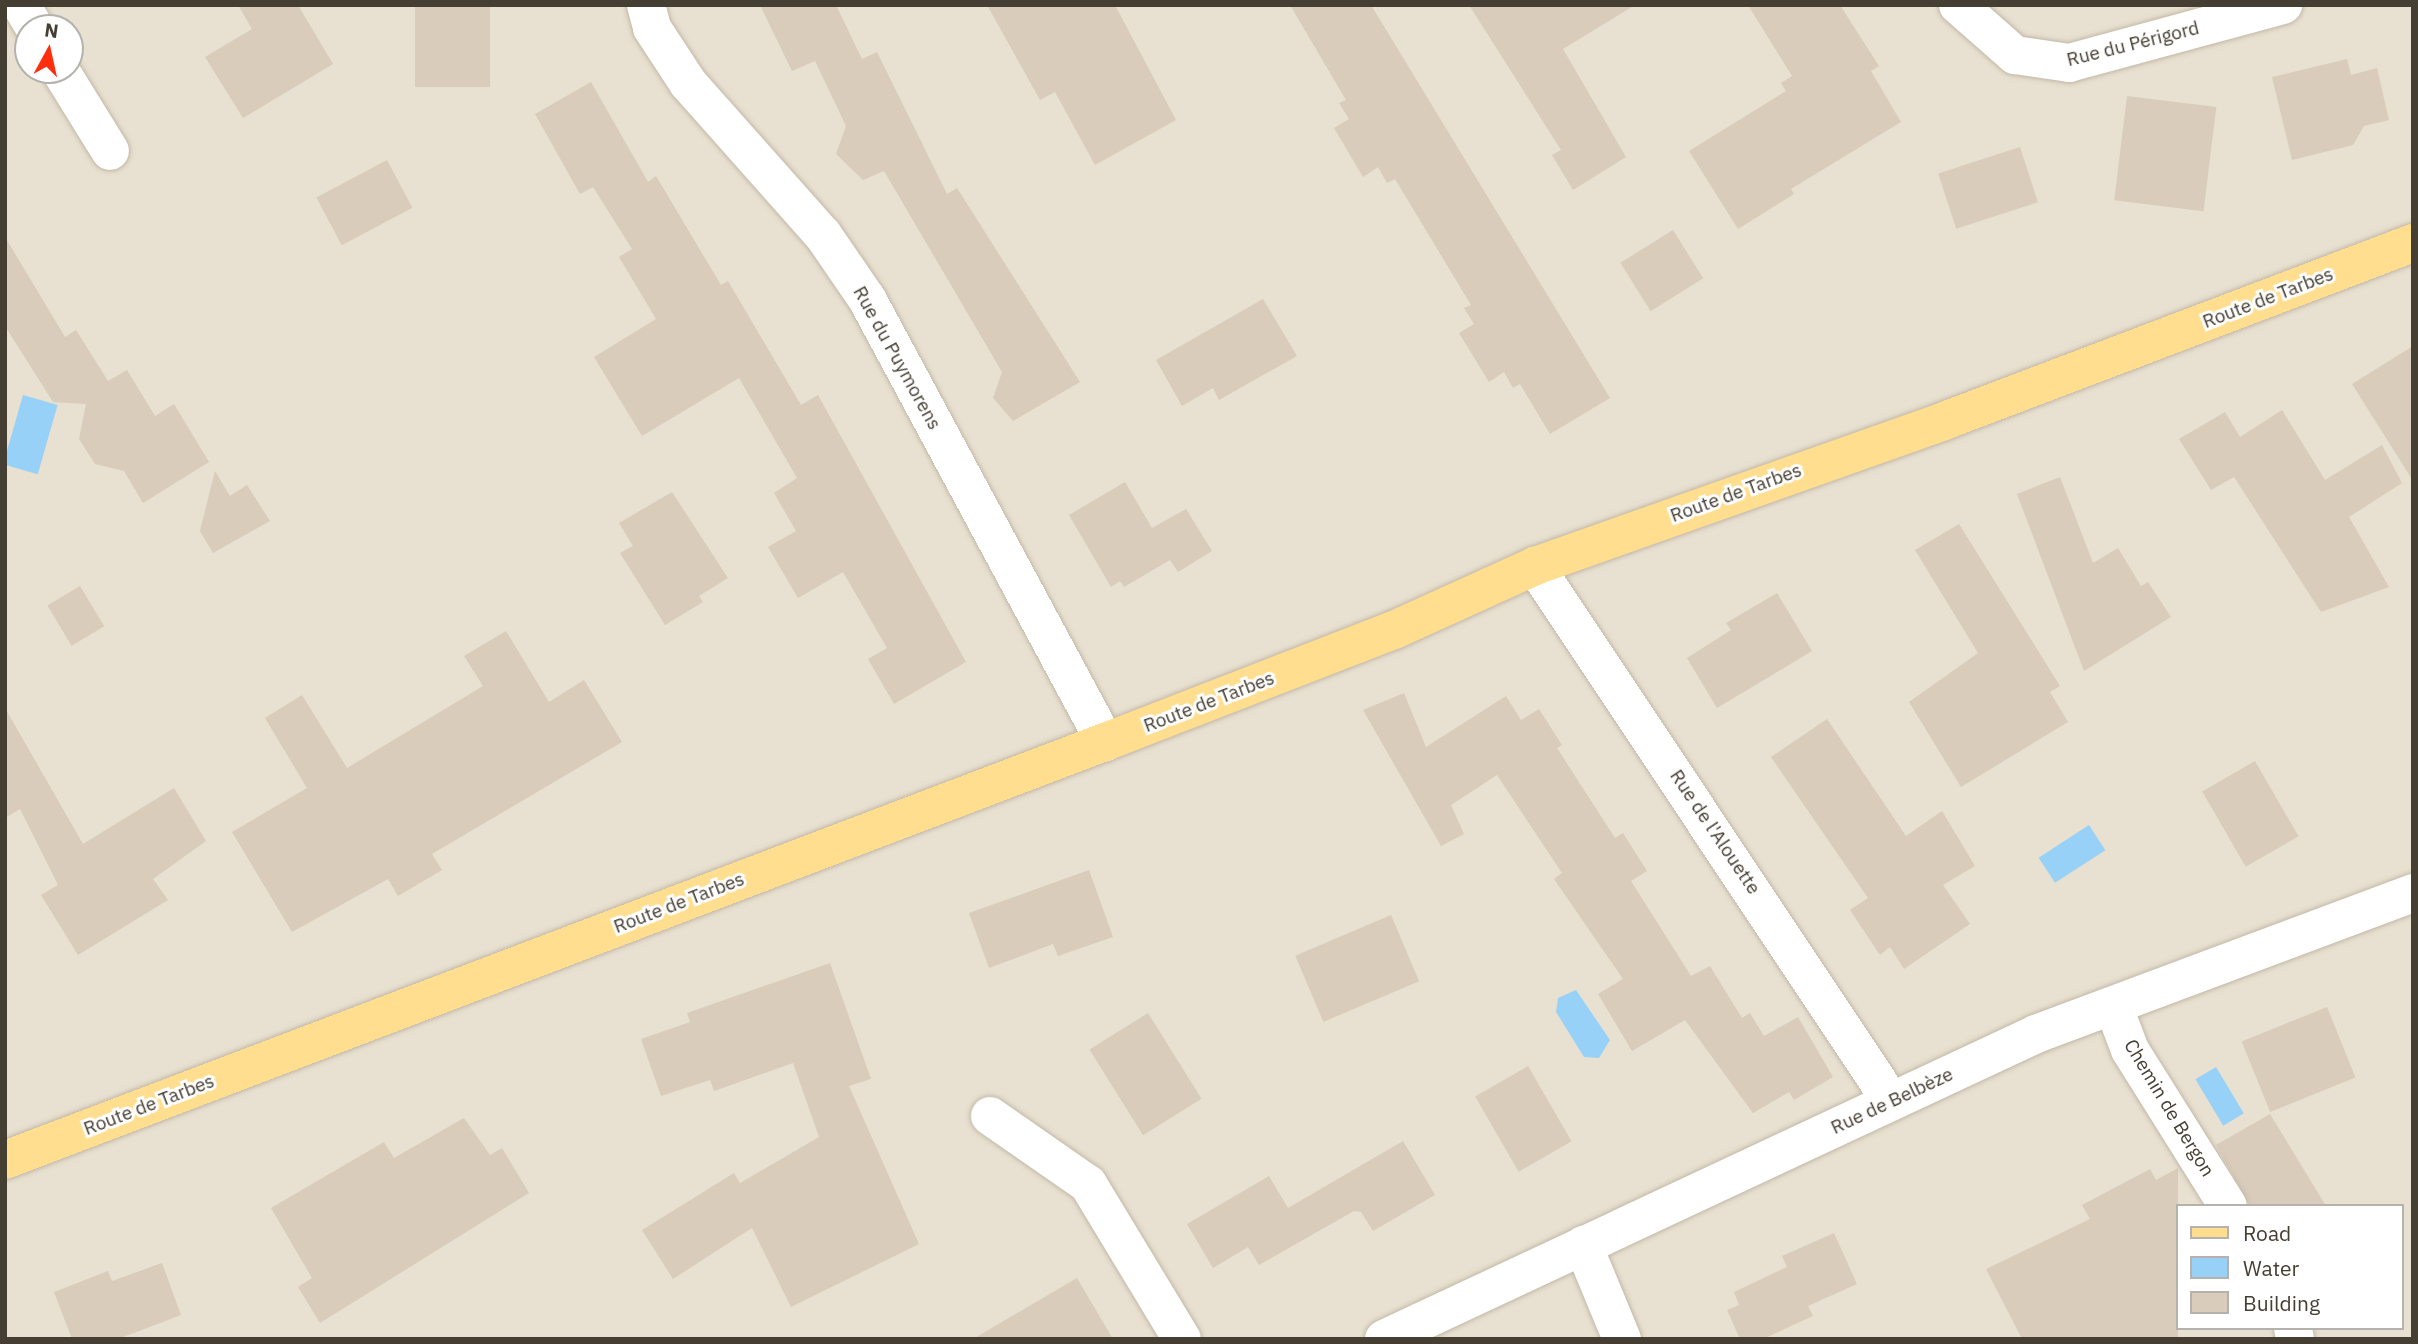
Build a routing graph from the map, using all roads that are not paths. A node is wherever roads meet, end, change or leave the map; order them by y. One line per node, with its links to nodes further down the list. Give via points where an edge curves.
1 (646, 5): 8 (street, Rue du Puymorens, via 652,28 688,83 823,235 867,299)
2 (1958, 5): 3 (street, Rue du Périgord, via 2015,55 2069,63)
3 (2283, 5)
4 (69, 84): 5 (street)
5 (110, 151)
6 (2413, 243): 7 (main road, Route de Tarbes, via 1944,421)
7 (1535, 566): 8 (main road, Route de Tarbes, via 1394,630); 11 (street, Rue de l'Alouette)
8 (1105, 742): 13 (main road, Route de Tarbes)
9 (2413, 893): 10 (street, Rue de Belbèze)
10 (2114, 1007): 11 (street, Rue de Belbèze, via 2036,1034); 14 (street, Chemin de Bergon, via 2130,1049)
11 (1891, 1101): 15 (street, Rue de Belbèze)
12 (990, 1116): 16 (street, via 1087,1184)
13 (5, 1160)
14 (2227, 1204)
15 (1583, 1245): 17 (street, Rue de Belbèze); 18 (street)
16 (1182, 1339)
17 (1384, 1339)
18 (1622, 1339)

